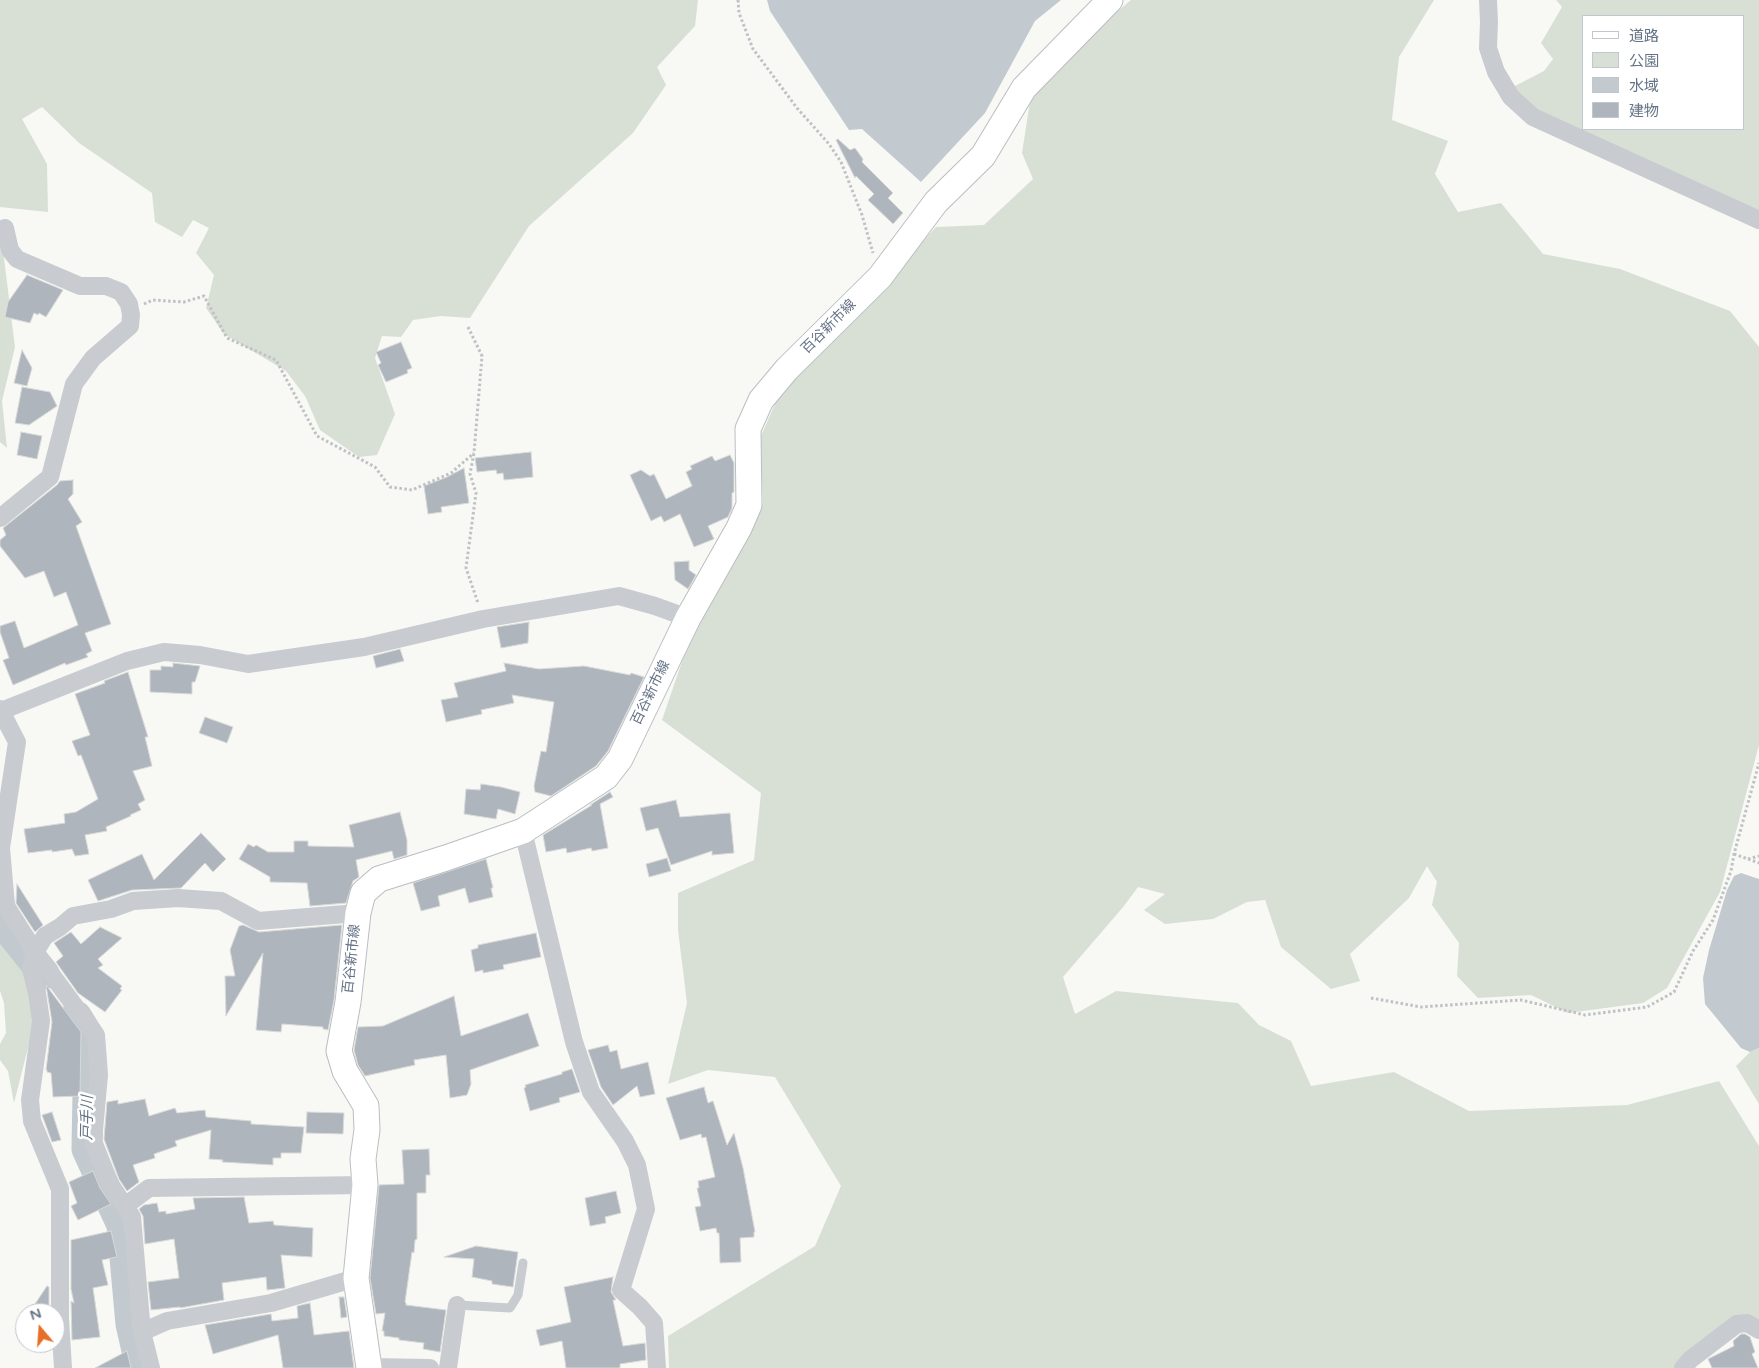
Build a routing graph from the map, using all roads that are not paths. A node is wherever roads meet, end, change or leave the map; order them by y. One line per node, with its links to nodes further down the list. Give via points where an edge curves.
1 (1110, 0): 6 (main road, 百谷新市線, via 1024,88 983,156 936,202 880,277 787,369 761,400 748,429 749,505)
2 (1488, 0): 3 (street, via 1488,48 1496,72 1511,97 1533,117)
3 (1759, 220)
4 (5, 228): 5 (street, via 10,250 17,259 80,286 106,286 121,292 129,304 130,326 94,358 74,384 50,478)
5 (0, 518)
6 (688, 618): 7 (street, via 619,596 483,619 364,647 248,664 164,652 127,661); 8 (main road, 百谷新市線, via 620,759 606,777)
7 (1, 710): 9 (street, via 17,742 1,848)
8 (523, 831): 10 (main road, 百谷新市線, via 379,879 363,893); 25 (street, via 574,1042 591,1092 625,1141 637,1165 646,1209 621,1290 654,1323)
9 (3, 904): 11 (street)
10 (358, 913): 11 (street, via 258,921 222,900 133,901 73,916 45,936); 12 (main road, 百谷新市線, via 340,1051 345,1071 366,1106)
11 (33, 960): 13 (street, via 96,1035 99,1075 93,1141 110,1184); 21 (street, via 41,1021 30,1100 32,1121 60,1189)
12 (364, 1185): 13 (street, via 148,1188); 15 (main road, 百谷新市線)
13 (125, 1206): 18 (street, via 132,1217)
14 (523, 1263): 16 (lane, via 518,1295 510,1308)
15 (356, 1278): 18 (street, via 271,1303 167,1321); 20 (main road, 百谷新市線)
16 (457, 1305): 24 (street)
17 (1759, 1330): 19 (street, via 1747,1323 1737,1324)
18 (142, 1332): 22 (street)
19 (1689, 1365)
20 (369, 1367): 23 (street)
21 (63, 1368)
22 (151, 1368)
23 (430, 1368)
24 (448, 1368)
25 (657, 1368)

